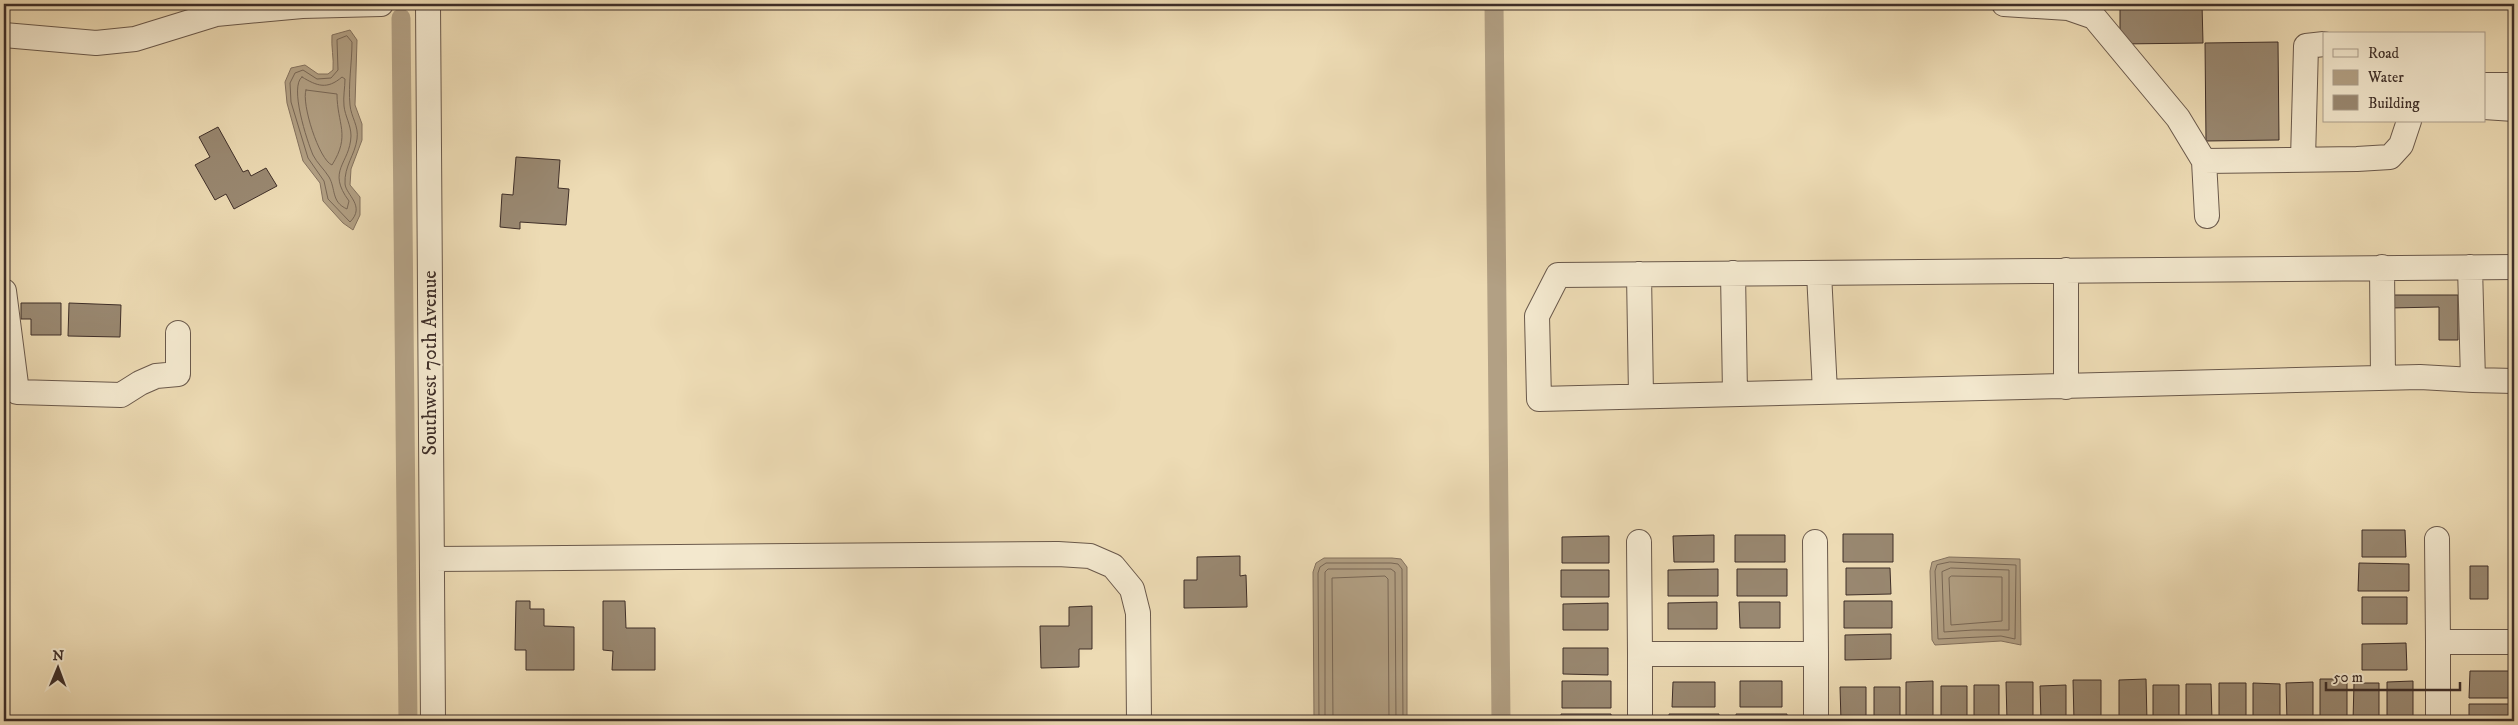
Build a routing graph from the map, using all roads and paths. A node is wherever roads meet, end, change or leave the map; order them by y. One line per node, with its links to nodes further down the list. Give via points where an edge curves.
1 (381, 4): 4 (street, via 302,6 216,14 135,39 96,44)
2 (428, 4): 34 (street, Southwest 70th Avenue)
3 (2004, 4): 13 (street, via 2068,8 2094,17 2178,118)
4 (4, 35)
5 (2323, 44): 8 (street, via 2306,46)
6 (2486, 85): 7 (street)
7 (2514, 85)
8 (2315, 98): 12 (street)
9 (2486, 107): 10 (street)
10 (2514, 109)
11 (2409, 122): 12 (street, via 2401,145 2390,157)
12 (2303, 159): 13 (street)
13 (2204, 160): 14 (street)
14 (2207, 216)
15 (2382, 267): 16 (street); 18 (street); 24 (street)
16 (2470, 267): 17 (street); 25 (street)
17 (2514, 267)
18 (2066, 270): 20 (street); 27 (street)
19 (1733, 273): 20 (street); 21 (street); 29 (street)
20 (1818, 273): 28 (street)
21 (1639, 274): 30 (street); 30 (street, via 1558,275 1536,316 1539,399)
22 (4, 291): 23 (street, via 17,392 121,395 156,376 178,374)
23 (178, 333)
24 (2384, 378): 25 (street); 27 (street)
25 (2473, 380): 26 (street)
26 (2514, 381)
27 (2066, 386): 28 (street)
28 (1825, 392): 29 (street)
29 (1734, 394): 30 (street)
30 (1641, 396)
31 (2438, 538): 35 (street)
32 (1639, 542): 37 (street)
33 (1815, 542): 38 (street)
34 (432, 559): 39 (street, Southwest 70th Avenue); 40 (street, via 1090,556 1113,566 1132,589 1138,613)
35 (2438, 642): 36 (street); 43 (street)
36 (2514, 642)
37 (1640, 654): 38 (street); 41 (street)
38 (1816, 654): 42 (street)
39 (433, 721)
40 (1139, 721)
41 (1640, 721)
42 (1816, 721)
43 (2438, 721)

